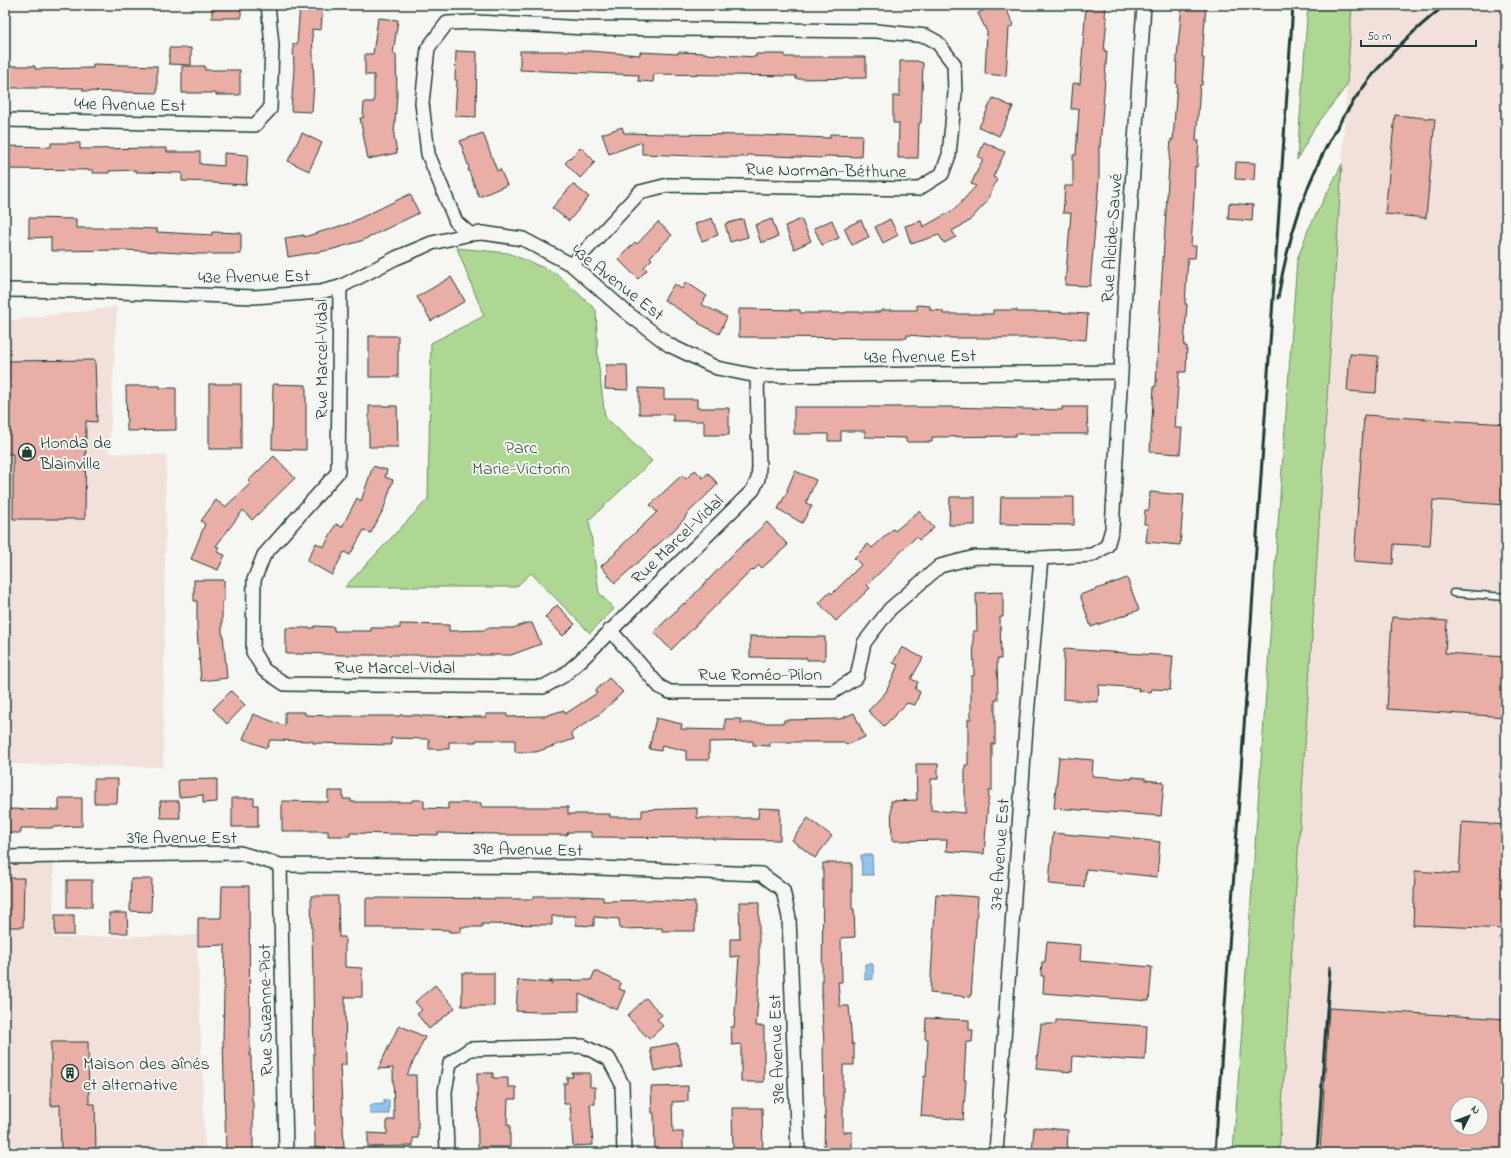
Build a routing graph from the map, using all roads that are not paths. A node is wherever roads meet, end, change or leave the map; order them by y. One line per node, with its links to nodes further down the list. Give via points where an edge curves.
1 (268, 5): 3 (street, 44e Avenue Est, via 272,45 270,109 255,125)
2 (1144, 5): 8 (street, Rue Alcide-Sauvé)
3 (5, 120)
4 (470, 234): 5 (street, 43e Avenue Est, via 483,233 523,239); 5 (street, Rue Norman-Béthune, via 456,222 428,154 422,103 428,48 447,23 477,22 584,28 876,31 926,36 937,42 954,64 955,93 950,155 942,174 918,189 668,185 640,192); 6 (street, 43e Avenue Est, via 432,243 396,258)
5 (572, 265): 9 (street, 43e Avenue Est, via 669,345 717,368)
6 (340, 287): 7 (street, 43e Avenue Est, via 320,292 254,297); 14 (street, Rue Marcel-Vidal, via 338,472 264,554 254,580 253,652 264,670 285,684 543,687 563,676)
7 (5, 290)
8 (1122, 372): 9 (street, 43e Avenue Est); 10 (street, Rue Alcide-Sauvé)
9 (757, 376): 14 (street, Rue Marcel-Vidal, via 759,467 758,479 753,490)
10 (1114, 474): 11 (street, Rue Roméo-Pilon, via 1112,529 1107,546 1092,556)
11 (1041, 558): 14 (street, Rue Roméo-Pilon, via 975,557 940,566 890,609 864,643 857,678 833,692 670,692 660,687); 21 (street, 37e Avenue Est, via 1026,727)
12 (1453, 593): 13 (lane)
13 (1506, 597)
14 (610, 630)
15 (5, 857): 16 (street, 39e Avenue Est, via 240,853)
16 (280, 865): 17 (street, Rue Suzanne-Piot); 20 (street, 39e Avenue Est, via 571,867 761,874 783,890 790,918)
17 (286, 1153)
18 (447, 1153): 19 (street, via 445,1092 450,1063 470,1049 583,1046 610,1059 622,1084)
19 (624, 1153)
20 (798, 1153)
21 (996, 1153)

